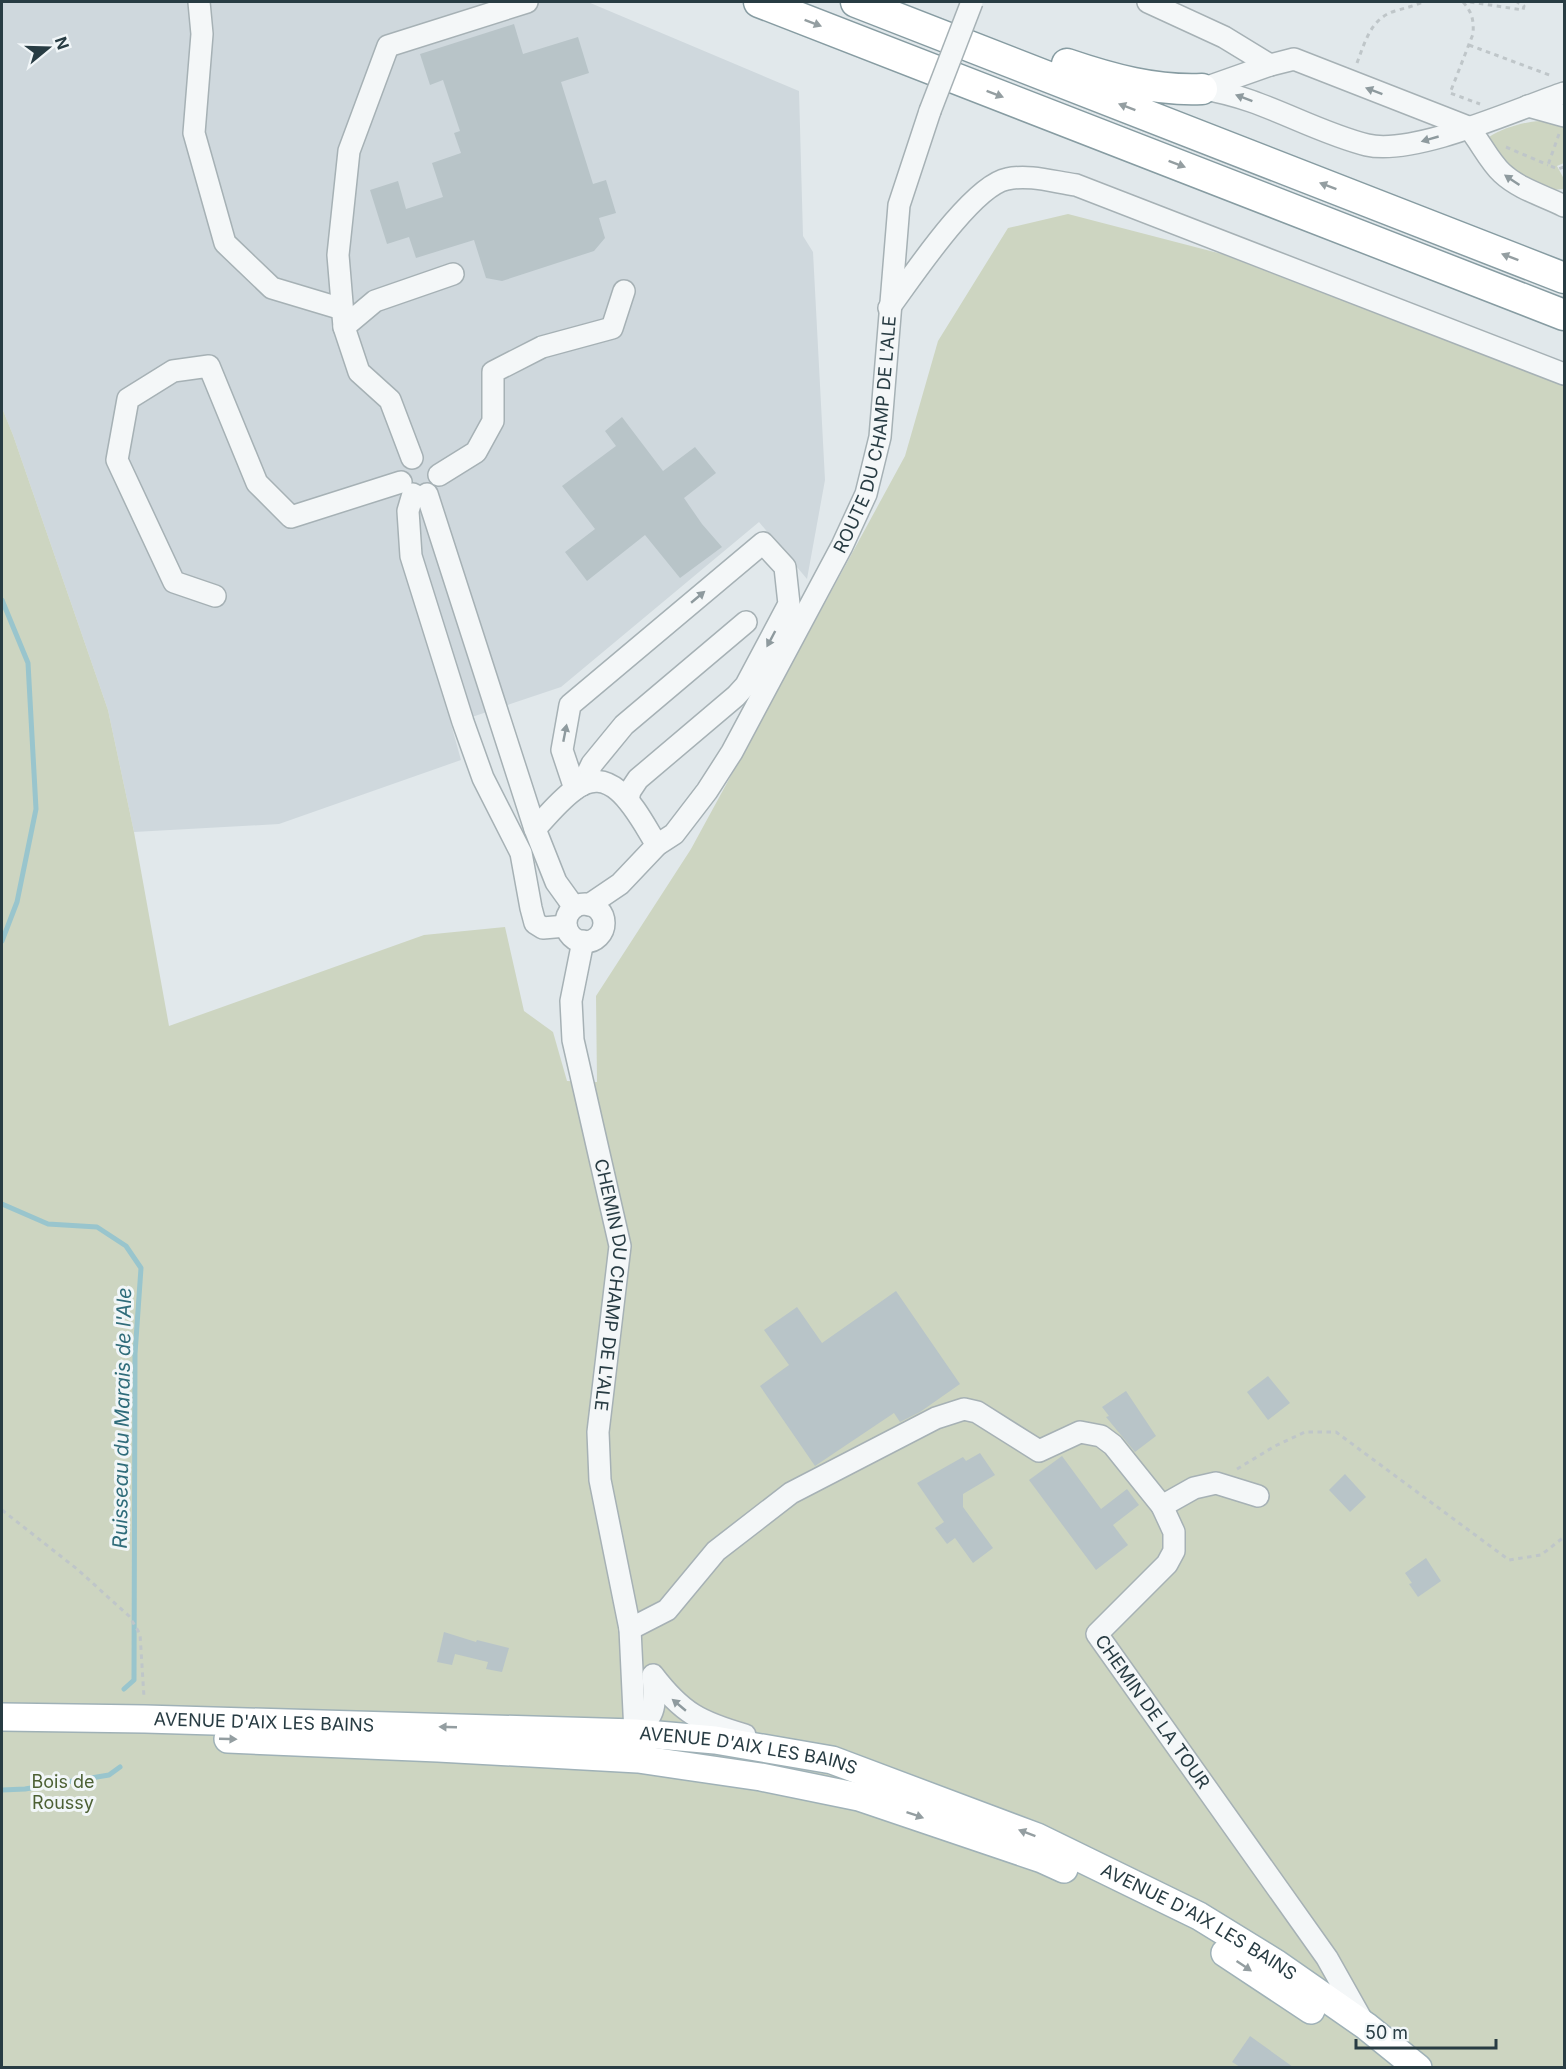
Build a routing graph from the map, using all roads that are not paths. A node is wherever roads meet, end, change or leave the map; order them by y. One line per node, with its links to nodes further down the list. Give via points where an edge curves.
1 (199, 2): 21 (street, via 202,34 194,133 225,243 272,288)
2 (527, 2): 21 (street, via 388,46 349,151 338,255)
3 (759, 2): 15 (highway, one-way to 15)
4 (856, 2): 17 (highway, one-way to 4)
5 (887, 2): 10 (highway, via 1098,74 1157,88)
6 (972, 2): 19 (street, ROUTE DU CHAMP DE L'ALE, bridge, via 899,205)
7 (1148, 2): 8 (street, via 1224,37)
8 (1270, 64): 10 (street); 13 (street, one-way to 8, via 1294,59)
9 (1560, 85): 11 (street)
10 (1202, 88): 13 (street, one-way to 10, via 1396,147 1369,145 1233,94)
11 (1528, 106): 12 (street); 13 (street)
12 (1563, 122)
13 (1468, 127): 14 (street, one-way to 13, via 1515,183 1500,171)
14 (1562, 203)
15 (1323, 221): 20 (highway); 22 (highway)
16 (453, 274): 21 (street, via 375,301)
17 (1564, 278)
18 (624, 291): 25 (street, via 612,328 542,347 493,372 493,421 476,452)
19 (889, 308): 23 (street, via 978,195 1005,179 1026,177 1076,186); 32 (street, ROUTE DU CHAMP DE L'ALE, via 880,437 866,494 732,752 699,803)
20 (1564, 315)
21 (343, 318): 24 (street, via 359,372 390,400)
22 (1564, 332)
23 (1564, 374)
24 (412, 458): 25 (street, via 424,457 434,463); 26 (street, via 402,469)
25 (439, 476): 26 (street, via 437,484)
26 (414, 490): 27 (street, via 291,517 257,483 208,366 173,371 128,399 117,460 174,582); 31 (street); 33 (street, via 408,511 411,555 483,778 521,853 536,923 543,928)
27 (215, 596)
28 (746, 622): 29 (street, via 624,725)
29 (579, 787): 30 (street, via 597,782 613,785); 30 (street, one-way to 30, via 562,750 570,705 762,543 785,567 789,604 746,685 638,778); 31 (street)
30 (628, 800): 32 (street)
31 (535, 829): 33 (street, via 556,882)
32 (665, 839): 33 (street, ROUTE DU CHAMP DE L'ALE, via 620,884); 34 (street, ROUTE DU CHAMP DE L'ALE, via 670,845)
33 (577, 913): 34 (street, via 600,912); 35 (street, via 572,936)
34 (603, 923): 35 (street, via 598,936)
35 (583, 941): 38 (street, CHEMIN DU CHAMP DE L'ALE, via 571,1001 573,1040 620,1246 598,1432 600,1480)
36 (1258, 1496): 37 (street, via 1216,1483 1194,1488)
37 (1162, 1506): 38 (street, CHEMIN DE LA TOUR, via 1113,1445 1101,1436 1080,1432 1039,1451 977,1412 964,1409 936,1418 791,1493 716,1551 667,1610); 46 (street, CHEMIN DE LA TOUR, via 1174,1532 1174,1551 1167,1564 1097,1634 1327,1958)
38 (630, 1629): 39 (street); 42 (street)
39 (653, 1676): 42 (street, via 655,1704 649,1719); 44 (street, one-way to 39, via 710,1725 671,1698)
40 (2, 1718): 42 (main road, AVENUE D'AIX LES BAINS, one-way to 40)
41 (2, 1731): 43 (main road, AVENUE D'AIX LES BAINS, one-way to 43)
42 (634, 1733): 43 (street, via 612,1748 488,1742); 44 (main road, AVENUE D'AIX LES BAINS, via 715,1740); 45 (main road, via 662,1753 800,1777)
43 (438, 1748): 45 (main road, AVENUE D'AIX LES BAINS, via 638,1759 761,1777)
44 (832, 1760): 46 (main road, AVENUE D'AIX LES BAINS, one-way to 44, via 1199,1916 1037,1837)
45 (860, 1797): 47 (main road, AVENUE D'AIX LES BAINS, one-way to 47, via 1042,1859 1206,1941)
46 (1366, 2026): 48 (main road, AVENUE D'AIX LES BAINS)
47 (1389, 2067)
48 (1418, 2067)

